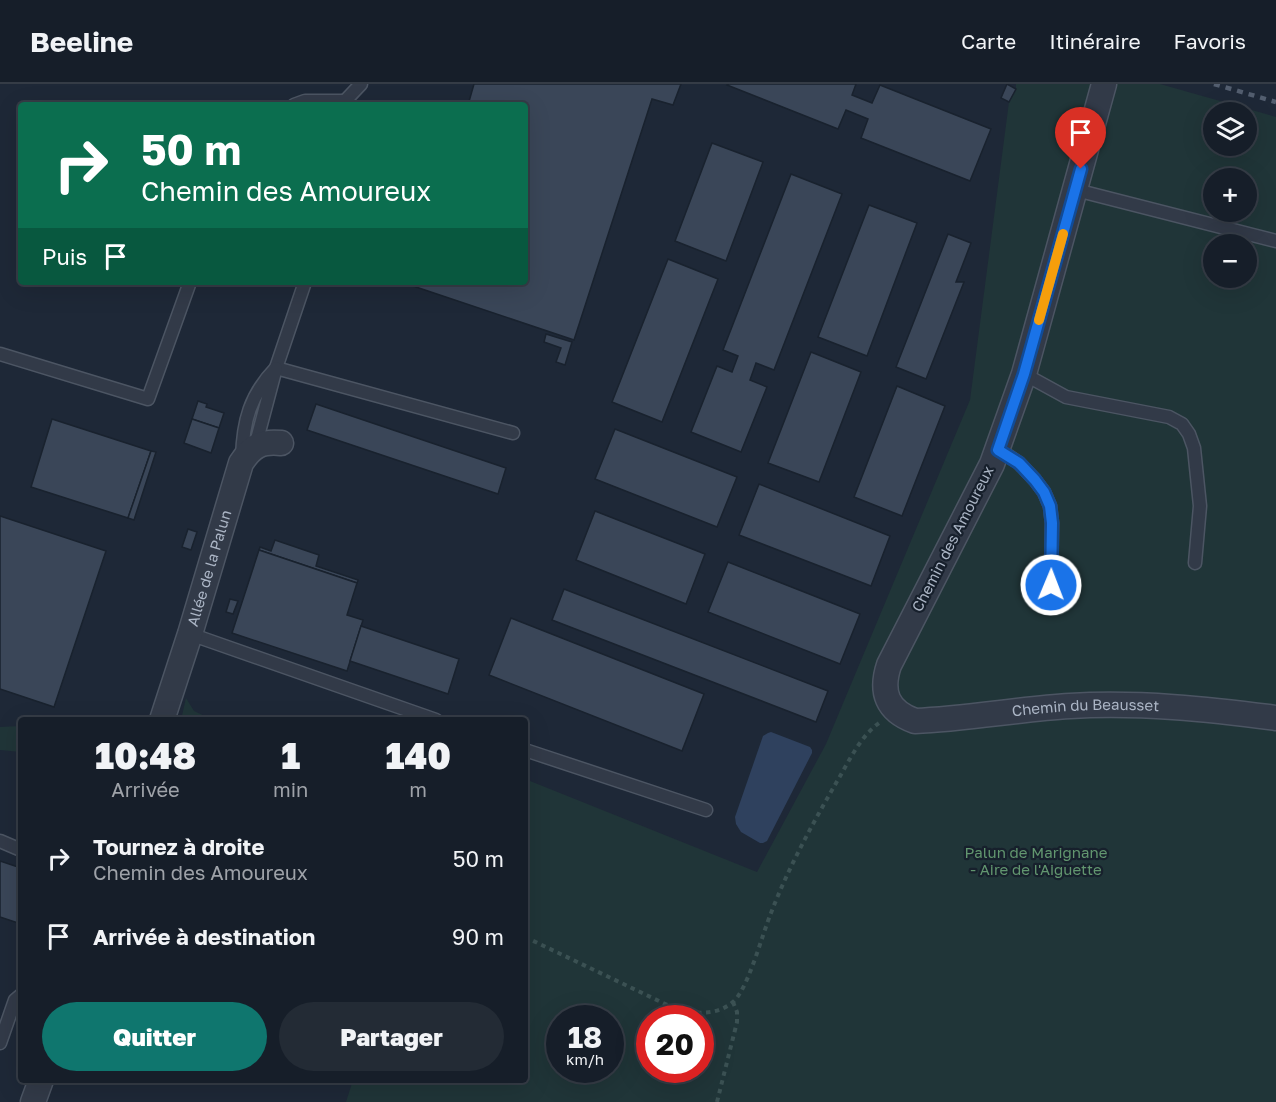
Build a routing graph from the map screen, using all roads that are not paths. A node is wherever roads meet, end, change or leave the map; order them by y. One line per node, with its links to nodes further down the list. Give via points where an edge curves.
1 (361, 84): 5 (lane)
2 (1104, 84): 6 (street, Chemin des Amoureux)
3 (302, 102): 4 (lane)
4 (324, 102)
5 (346, 102)
6 (1076, 190): 7 (lane); 12 (street, Chemin des Amoureux)
7 (1276, 241)
8 (189, 285): 10 (lane, via 148,399)
9 (304, 285): 11 (lane)
10 (0, 354)
11 (276, 368): 13 (lane); 16 (lane); 16 (lane, via 254,397 243,432)
12 (1024, 374): 15 (street, Chemin des Amoureux); 17 (lane, via 1066,397 1169,417 1182,424 1194,448 1200,506)
13 (513, 433)
14 (281, 443): 16 (street, via 262,444)
15 (998, 450): 18 (lane, via 1019,463 1035,480 1050,506); 20 (street, Chemin des Amoureux, via 889,665 885,691)
16 (248, 455): 19 (street, Allée de la Palun)
17 (1195, 563)
18 (1051, 585)
19 (190, 634): 21 (street, Allée de la Palun); 22 (lane)
20 (896, 711): 23 (street, Chemin du Beausset, via 915,721 1027,709 1120,705)
21 (163, 717)
22 (427, 717)
23 (1276, 718)
24 (528, 751): 25 (lane)
25 (706, 810)
26 (0, 841): 27 (lane)
27 (18, 849)
28 (18, 998): 29 (lane)
29 (0, 1043)
30 (40, 1083): 31 (street)
31 (33, 1102)

